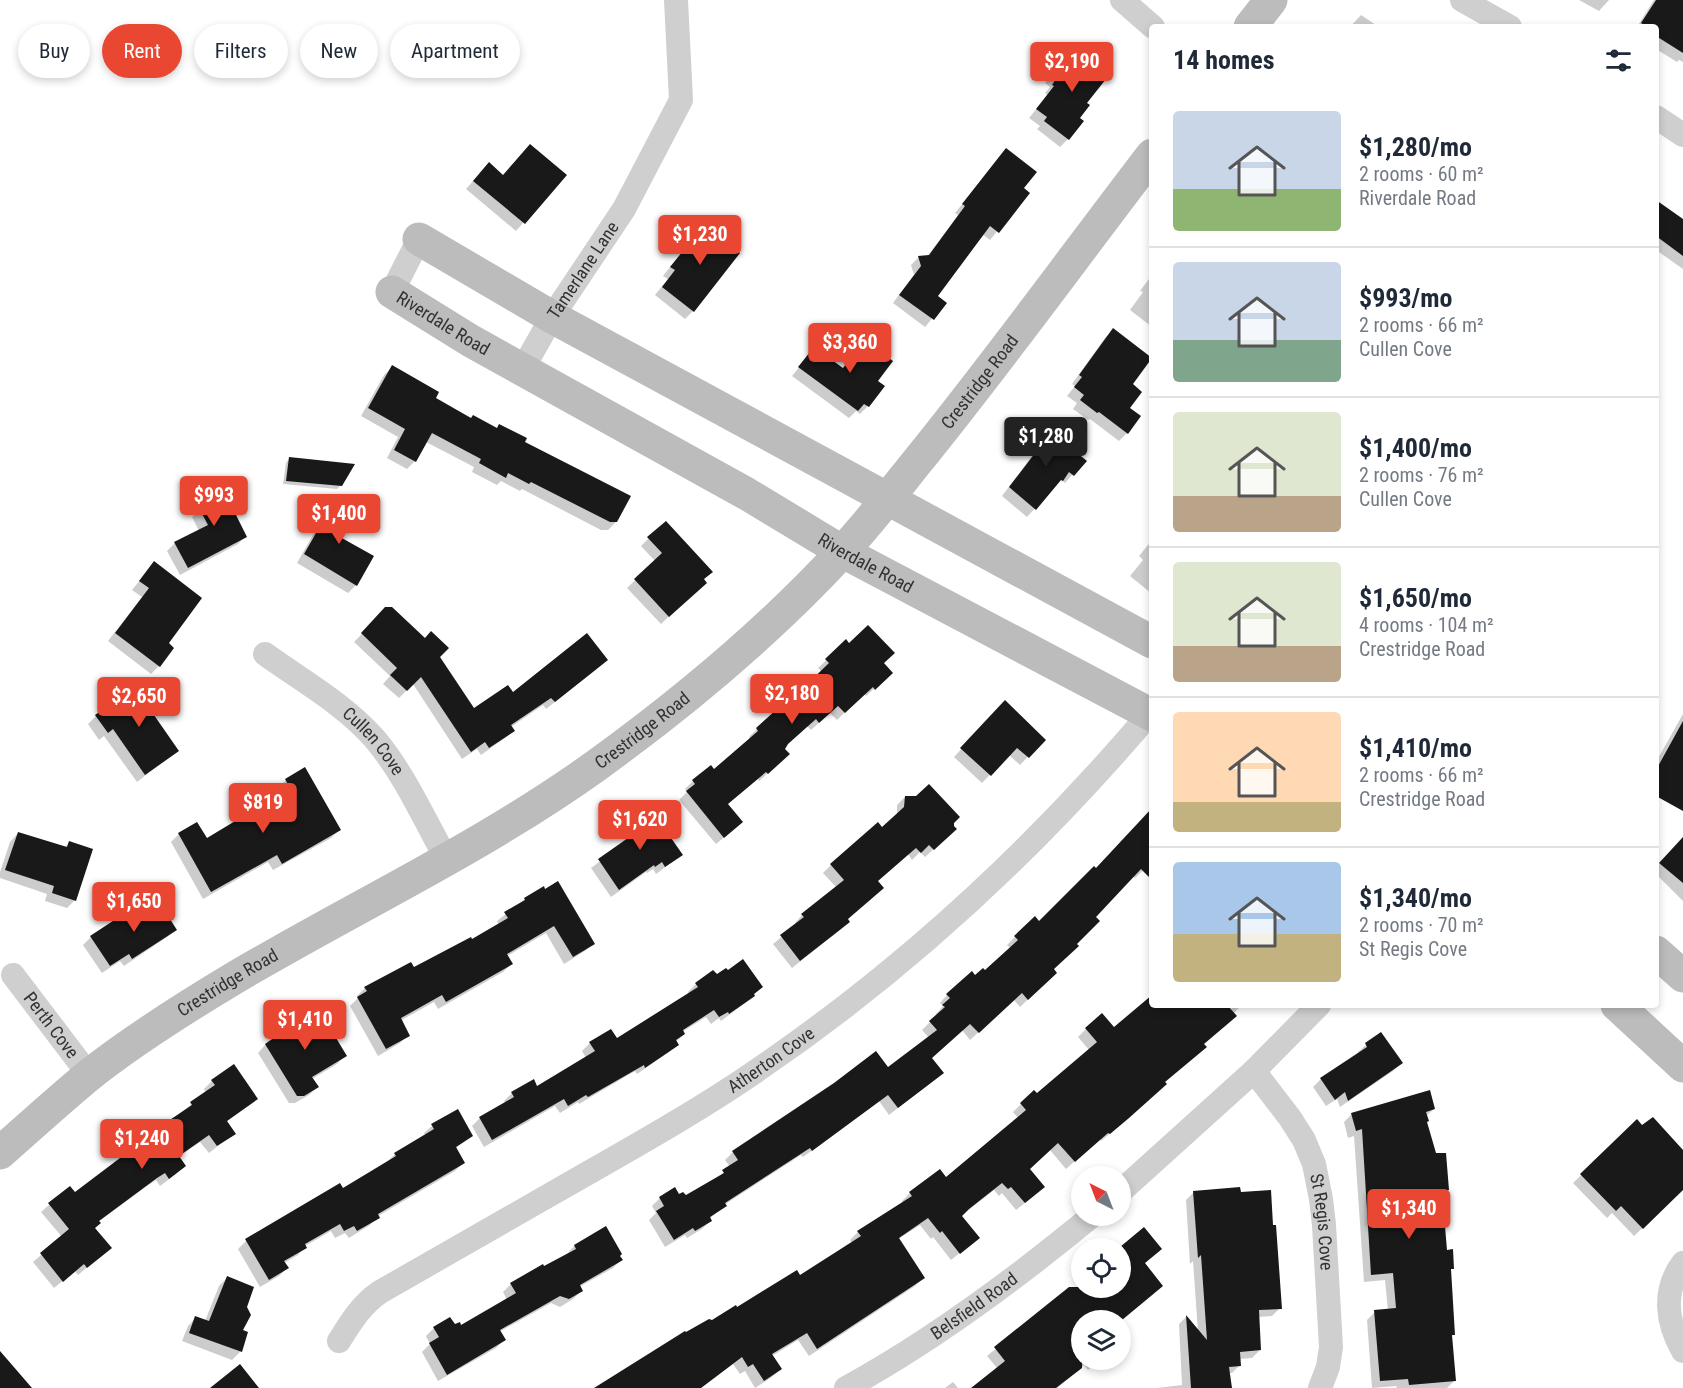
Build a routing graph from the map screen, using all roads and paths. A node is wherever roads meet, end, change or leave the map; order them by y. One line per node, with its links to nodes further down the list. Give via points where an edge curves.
1 (676, 0): 13 (street, Tamerlane Lane, via 681,100 624,209)
2 (1122, 0): 5 (street)
3 (1271, 0): 6 (street)
4 (1462, 0): 7 (street)
5 (1150, 24)
6 (1252, 24)
7 (1505, 24)
8 (1659, 119): 9 (street)
9 (1683, 135)
10 (1149, 159): 15 (street, Crestridge Road, via 973,394)
11 (419, 239): 12 (street, Riverdale Road); 13 (street, Riverdale Road)
12 (392, 292): 14 (street, Riverdale Road)
13 (552, 317): 14 (street, Tamerlane Lane); 15 (street, Riverdale Road)
14 (522, 370): 16 (street, Riverdale Road, via 747,494)
15 (887, 498): 16 (street, Crestridge Road); 17 (street, Riverdale Road)
16 (843, 552): 19 (street, Riverdale Road); 21 (street, Crestridge Road, via 773,621 672,708 595,766)
17 (1149, 640)
18 (265, 654): 21 (street, Cullen Cove, via 373,737)
19 (1149, 712)
20 (1149, 715): 34 (street, Atherton Cove, via 1004,871 829,1019 758,1070 650,1137 380,1292 360,1308)
21 (447, 860): 29 (street, Crestridge Road, via 235,978)
22 (1659, 955): 24 (street)
23 (13, 975): 29 (street, Perth Cove)
24 (1683, 976)
25 (1316, 1008): 28 (street)
26 (1620, 1008): 27 (street)
27 (1683, 1066)
28 (1254, 1071): 31 (street); 37 (street, St Regis Cove, via 1304,1140 1318,1180 1331,1347)
29 (89, 1075): 30 (street, Crestridge Road)
30 (0, 1153)
31 (1131, 1182)
32 (1080, 1226): 36 (street, Belsfield Road, via 969,1309)
33 (1683, 1263): 35 (street, via 1669,1292 1669,1315)
34 (339, 1341)
35 (1683, 1352)
36 (852, 1387)
37 (1320, 1388)

